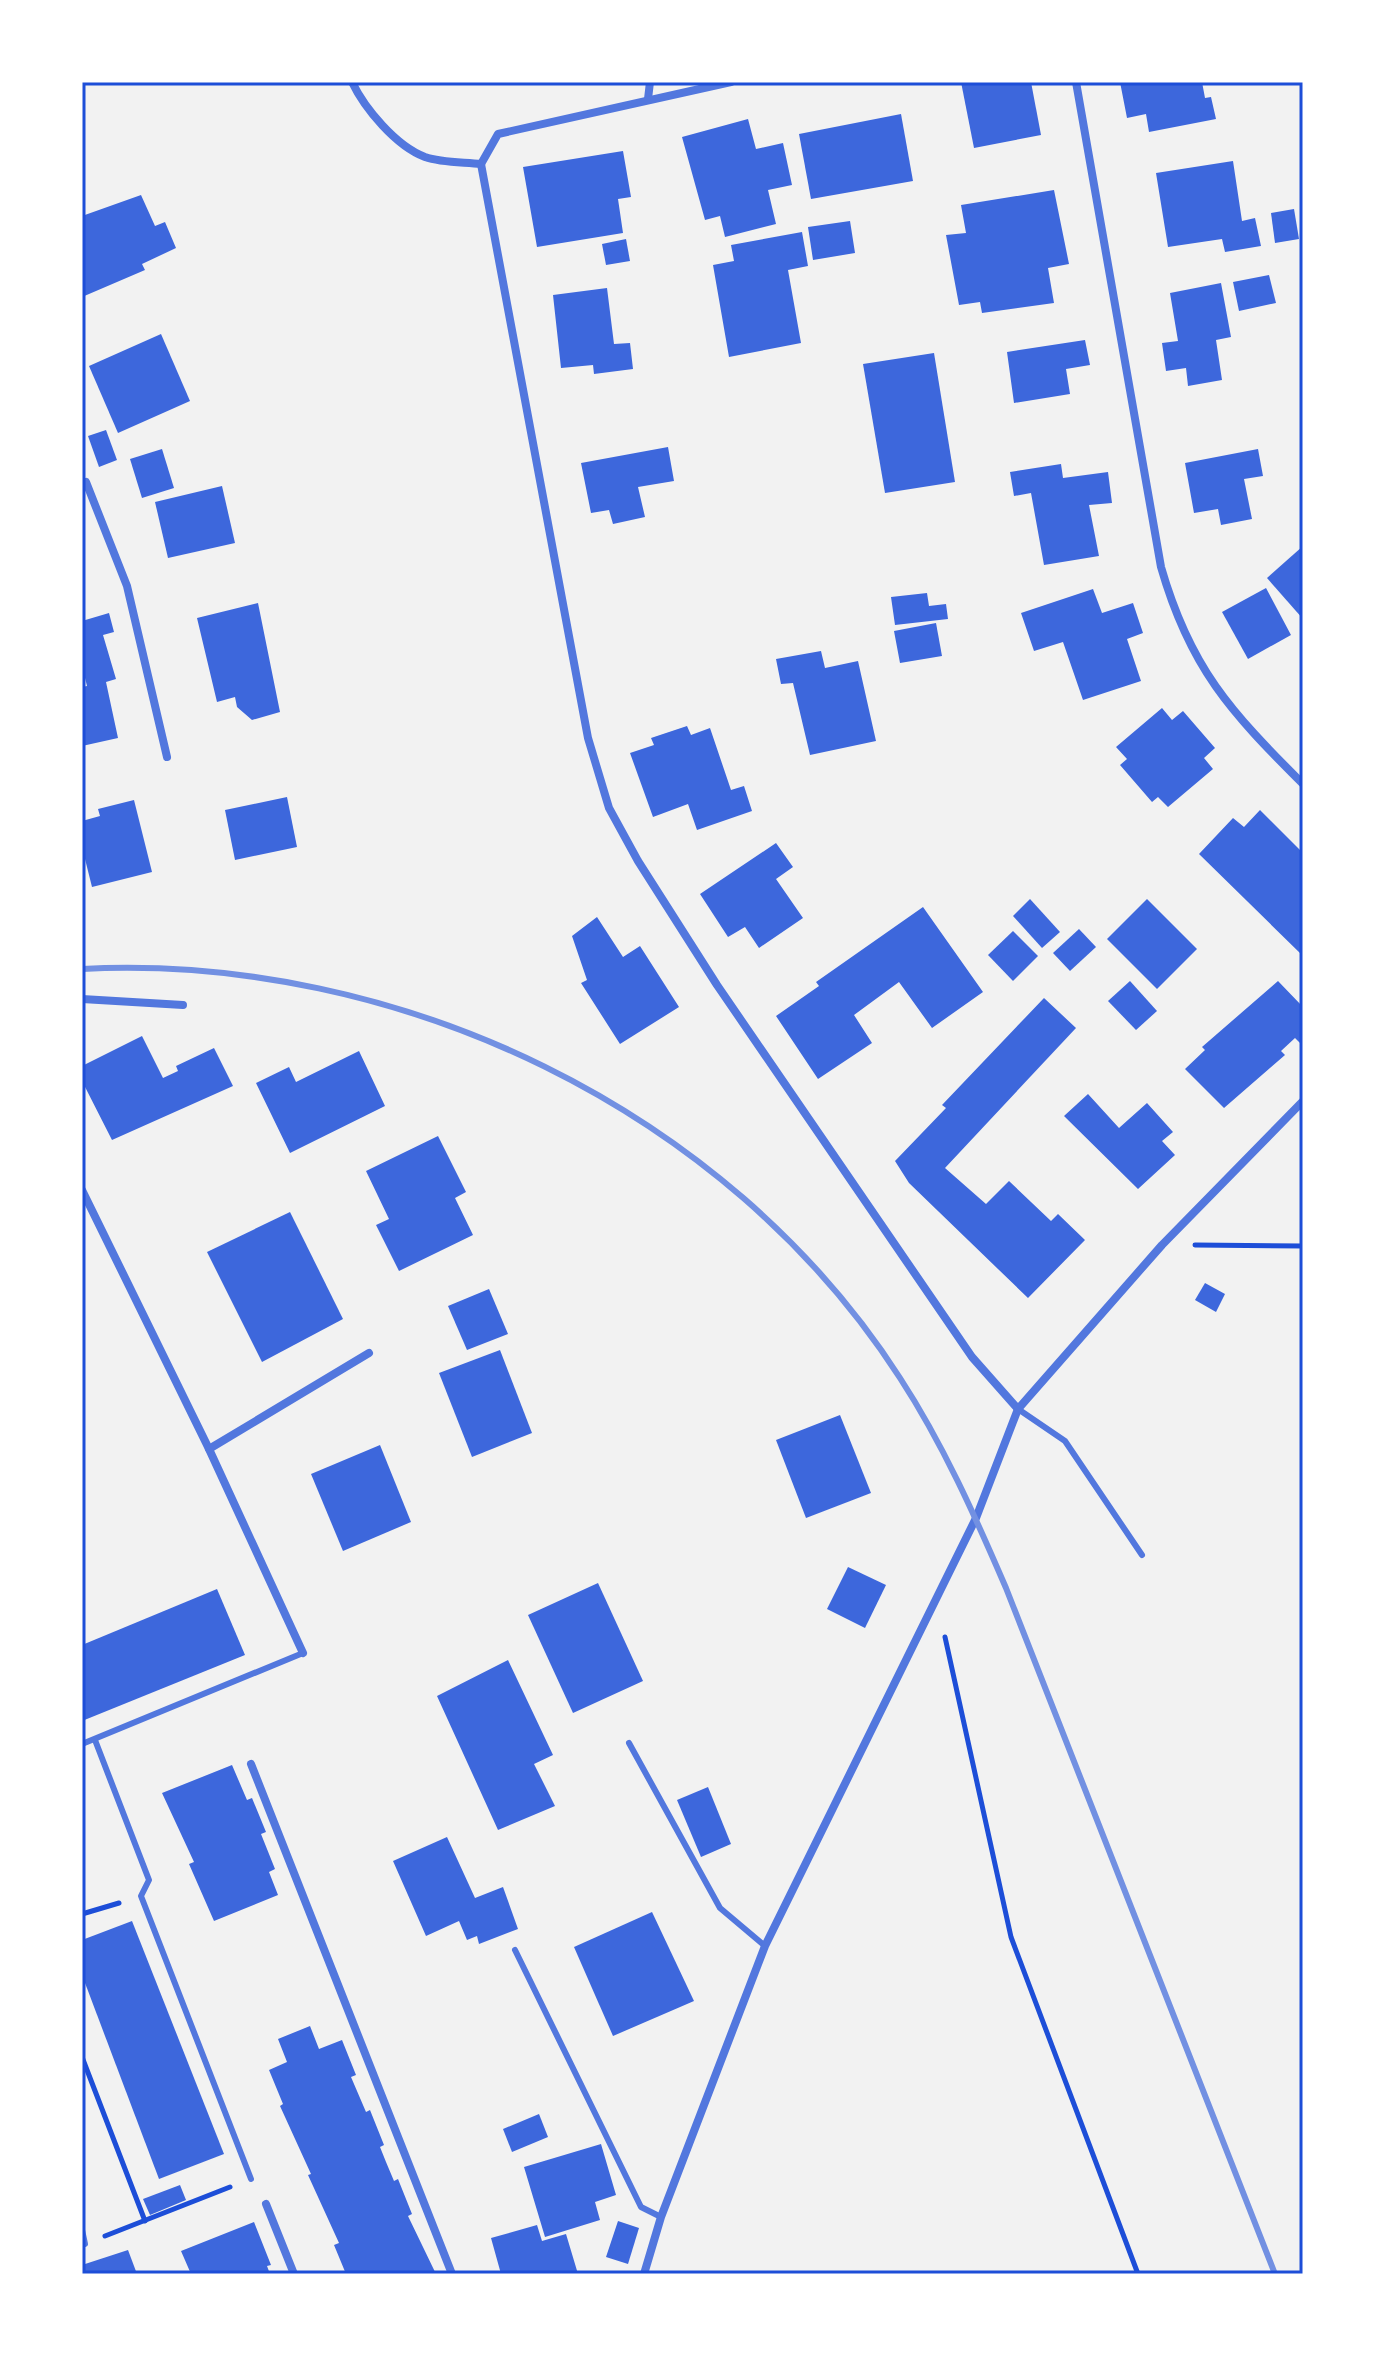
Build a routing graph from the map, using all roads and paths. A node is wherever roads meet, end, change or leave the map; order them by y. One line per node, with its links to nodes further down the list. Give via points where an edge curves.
1 (352, 82): 6 (street, via 362,101 425,157)
2 (650, 82): 5 (street)
3 (731, 82): 5 (street)
4 (1076, 82): 9 (street, via 1161,567 1174,613 1214,687)
5 (648, 99): 6 (street, via 498,134)
6 (481, 164): 17 (street, via 588,738 609,808 717,985 863,1202 972,1357)
7 (83, 480): 8 (street, via 127,586)
8 (167, 757)
9 (1303, 784)
10 (82, 999): 11 (street)
11 (183, 1005)
12 (1303, 1101): 14 (street)
13 (82, 1190): 18 (street)
14 (1162, 1245): 15 (path); 17 (street)
15 (1303, 1246)
16 (369, 1353): 18 (street)
17 (1018, 1409): 19 (lane, via 1065,1441); 20 (street, via 987,1493)
18 (209, 1449): 21 (street)
19 (1142, 1555)
20 (937, 1597): 28 (street); 40 (path, via 1011,1937)
21 (303, 1653): 22 (lane)
22 (95, 1740): 24 (lane); 26 (lane, via 149,1880)
23 (629, 1743): 28 (lane, via 720,1908)
24 (82, 1744)
25 (251, 1764): 38 (street)
26 (141, 1896): 27 (path); 31 (lane)
27 (82, 1914)
28 (765, 1946): 33 (street)
29 (515, 1950): 33 (lane, via 641,2207)
30 (82, 2057): 34 (path)
31 (251, 2179): 34 (path)
32 (266, 2204): 37 (street)
33 (661, 2217): 39 (street)
34 (145, 2221): 36 (path)
35 (82, 2230): 36 (lane)
36 (85, 2244)
37 (294, 2274)
38 (452, 2274)
39 (644, 2274)
40 (1138, 2274)

